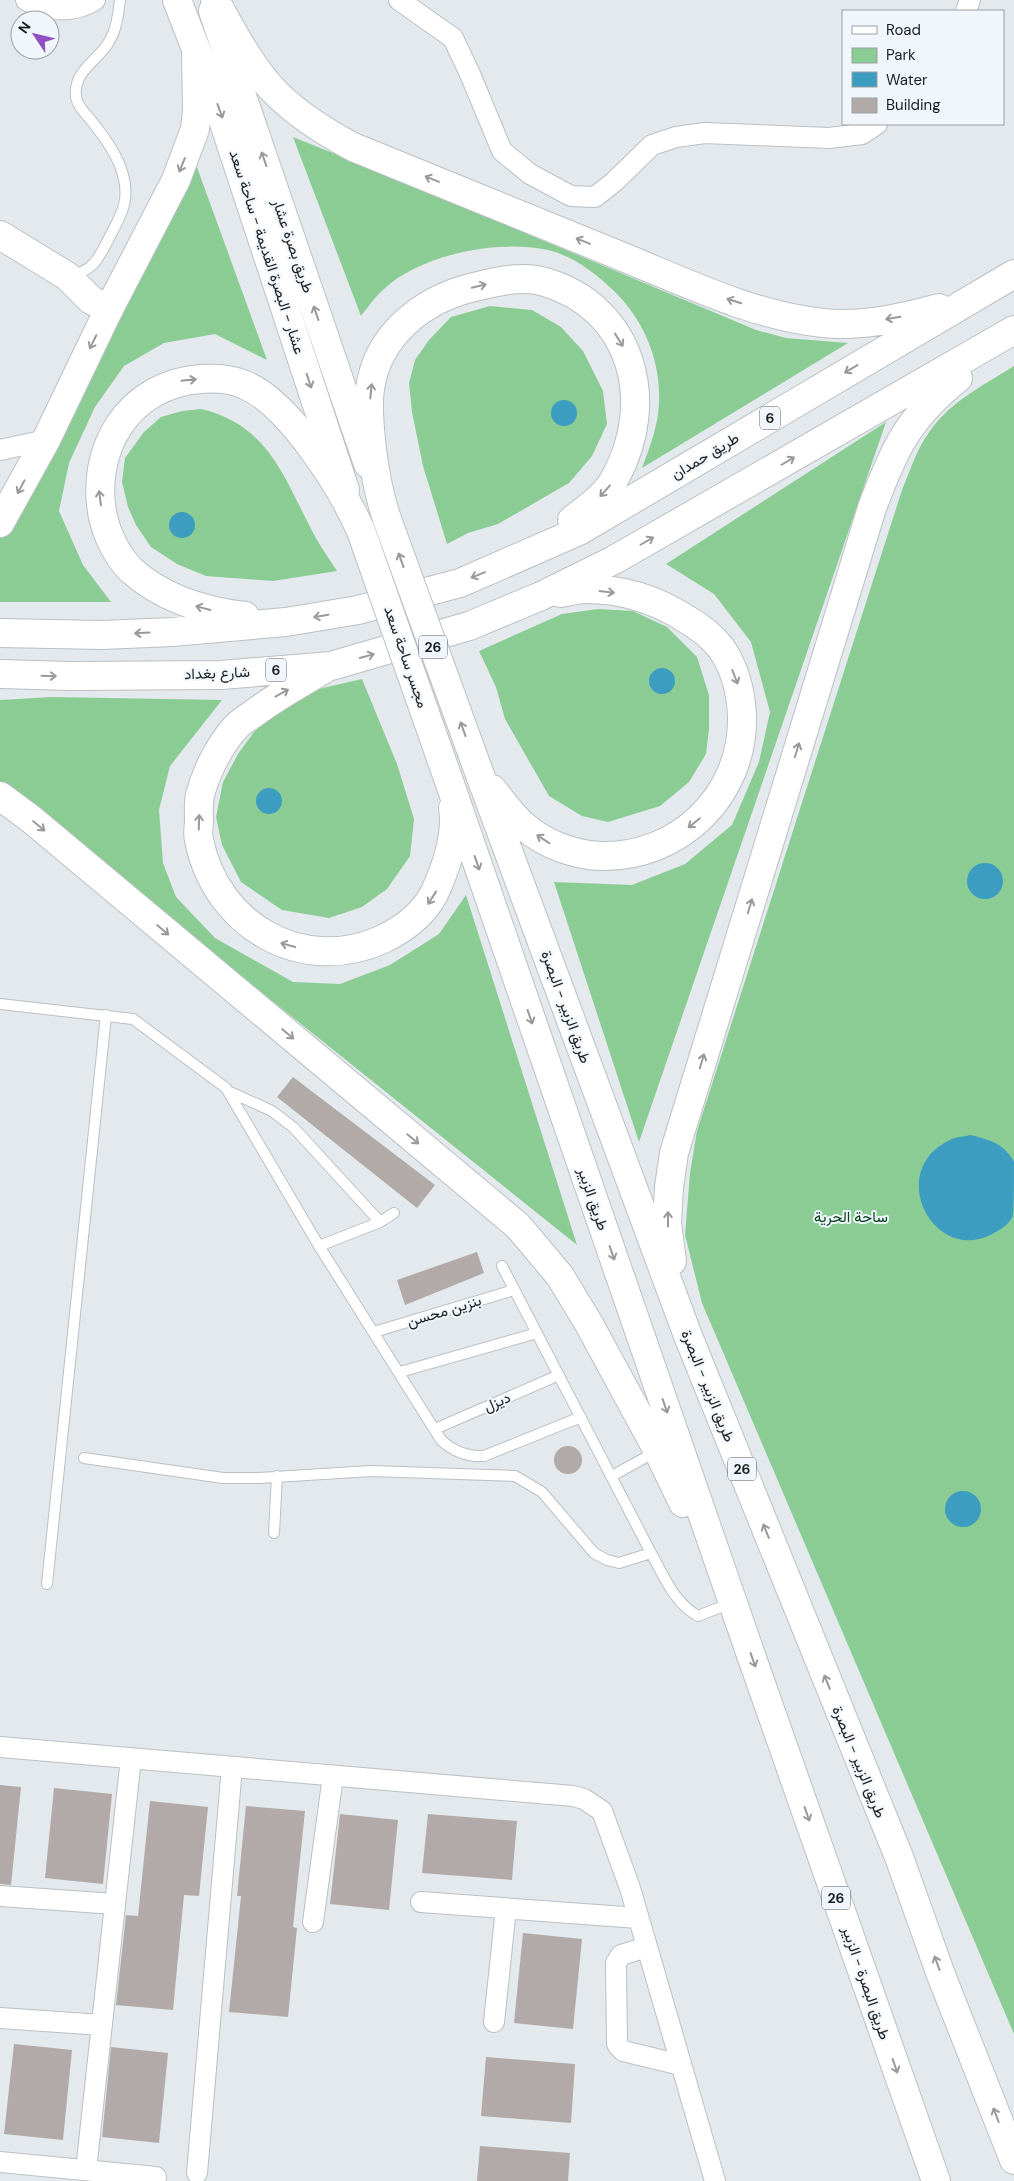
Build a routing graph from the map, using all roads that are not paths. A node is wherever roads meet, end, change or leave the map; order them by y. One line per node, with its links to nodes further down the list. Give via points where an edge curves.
1 (26, 0): 2 (street, via 38,7 63,9)
2 (95, 0)
3 (120, 0): 12 (lane, via 110,42 78,79 76,98 122,167 125,199 114,228 94,263 83,273)
4 (176, 0): 8 (main road, عشار - البصرة القديمة - ساحة سعد)
5 (209, 0): 18 (main road, طريق بصرة عشار, one-way to 5)
6 (215, 0): 13 (main road, one-way to 6, via 912,316 864,323 824,323 788,317 714,294 353,147 321,130 276,93 230,28)
7 (399, 0): 9 (street, via 453,38 502,151 530,174 570,196 595,197 652,145 676,137 705,133 829,138 862,134)
8 (196, 49): 14 (main road, one-way to 14, via 195,129 166,201); 19 (main road, عشار - البصرة القديمة - ساحة سعد, one-way to 19, via 221,114)
9 (876, 125)
10 (7, 240): 12 (main road)
11 (1013, 274): 13 (main road, طريق حمدان / 6)
12 (67, 276): 14 (main road, via 91,300)
13 (974, 299): 21 (main road, طريق حمدان / 6, one-way to 21, via 579,531)
14 (109, 309): 16 (main road, one-way to 16)
15 (1014, 331): 22 (main road, 6, one-way to 15, via 614,560); 40 (main road, one-way to 15, via 667,1223 674,1153 872,508 894,453 910,426 933,399)
16 (46, 440): 17 (street); 20 (main road, one-way to 20)
17 (0, 450)
18 (378, 492): 21 (main road, one-way to 21, via 369,426 370,389 378,361 393,334 411,316 431,304 455,292 478,286 520,279 543,282 568,291 609,324 622,343 631,364 636,421 630,448 614,480 594,503); 27 (main road, مجسر ساحة سعد / 26, one-way to 18, bridge)
19 (350, 506): 23 (main road, one-way to 19, via 222,613 186,603 153,587 130,569 115,548 102,510 99,489 108,444 121,422 158,390 182,380 214,378 244,384 268,398 290,422); 28 (main road, مجسر ساحة سعد / 26, bridge)
20 (0, 523)
21 (523, 557): 23 (main road, 6, one-way to 23, via 460,583 358,610)
22 (541, 596): 25 (main road, شارع بغداد / 6, one-way to 22, via 469,626); 27 (main road, one-way to 27, via 585,589 633,595 659,603 699,627 721,648 736,677 742,724 737,759 725,788 702,816 680,834 650,850 622,856 585,855 551,844 525,827)
23 (286, 622): 24 (main road, 6, one-way to 24, via 102,635)
24 (0, 633)
25 (331, 666): 26 (main road, شارع بغداد / 6, one-way to 25, via 220,675); 28 (main road, one-way to 25, via 454,814 447,863 433,898 413,922 390,936 344,952 311,951 279,942 249,925 220,892 209,871 198,839 200,796 212,762 235,727 275,697)
26 (0, 674)
27 (480, 775): 40 (main road, طريق الزبير - البصرة / 26)
28 (450, 784): 52 (main road, طريق الزبير / 26, one-way to 52)
29 (0, 796): 45 (main road, one-way to 45, via 518,1226 560,1276)
30 (0, 1004): 31 (lane)
31 (106, 1015): 32 (lane, via 134,1018); 51 (lane)
32 (230, 1092): 34 (lane, via 272,1112 294,1128); 35 (lane)
33 (394, 1213): 34 (lane)
34 (380, 1222): 35 (lane)
35 (319, 1246): 38 (lane)
36 (502, 1266): 37 (lane)
37 (514, 1290): 38 (lane, بنزين محسن); 39 (lane)
38 (374, 1332): 41 (lane)
39 (537, 1333): 41 (lane); 42 (lane)
40 (688, 1336): 68 (main road, طريق الزبير - البصرة / 26, one-way to 40, via 899,1857)
41 (400, 1372): 44 (lane)
42 (559, 1375): 43 (lane); 44 (lane, ديزل)
43 (581, 1417): 44 (lane, via 484,1456 468,1456 454,1450 441,1440); 48 (lane)
44 (435, 1429)
45 (658, 1451): 48 (lane); 52 (main road)
46 (84, 1458): 47 (lane, via 223,1478)
47 (277, 1476): 49 (lane); 50 (lane, via 371,1471 515,1476 542,1492 594,1553 619,1562)
48 (612, 1476): 50 (lane)
49 (274, 1533)
50 (651, 1553): 52 (lane, via 677,1598 690,1612 698,1616)
51 (47, 1584)
52 (734, 1609): 74 (main road, طريق البصرة - الزبير / 26, one-way to 74)
53 (0, 1747): 54 (street)
54 (132, 1758): 55 (street); 59 (street)
55 (232, 1767): 56 (street); 71 (street)
56 (333, 1776): 61 (street, via 584,1799 602,1811); 62 (street)
57 (0, 1896): 59 (street)
58 (421, 1902): 60 (street)
59 (116, 1904): 66 (street)
60 (506, 1908): 61 (street); 65 (street)
61 (638, 1918): 63 (street)
62 (313, 1922)
63 (647, 1947): 67 (street); 67 (street, via 622,1954 616,1963 617,2044 623,2051)
64 (0, 2018): 66 (street)
65 (494, 2022)
66 (102, 2025): 70 (street)
67 (681, 2065): 73 (street)
68 (1014, 2160)
69 (0, 2162): 70 (street)
70 (81, 2173): 72 (street)
71 (197, 2173)
72 (156, 2177)
73 (715, 2181)
74 (936, 2181)

